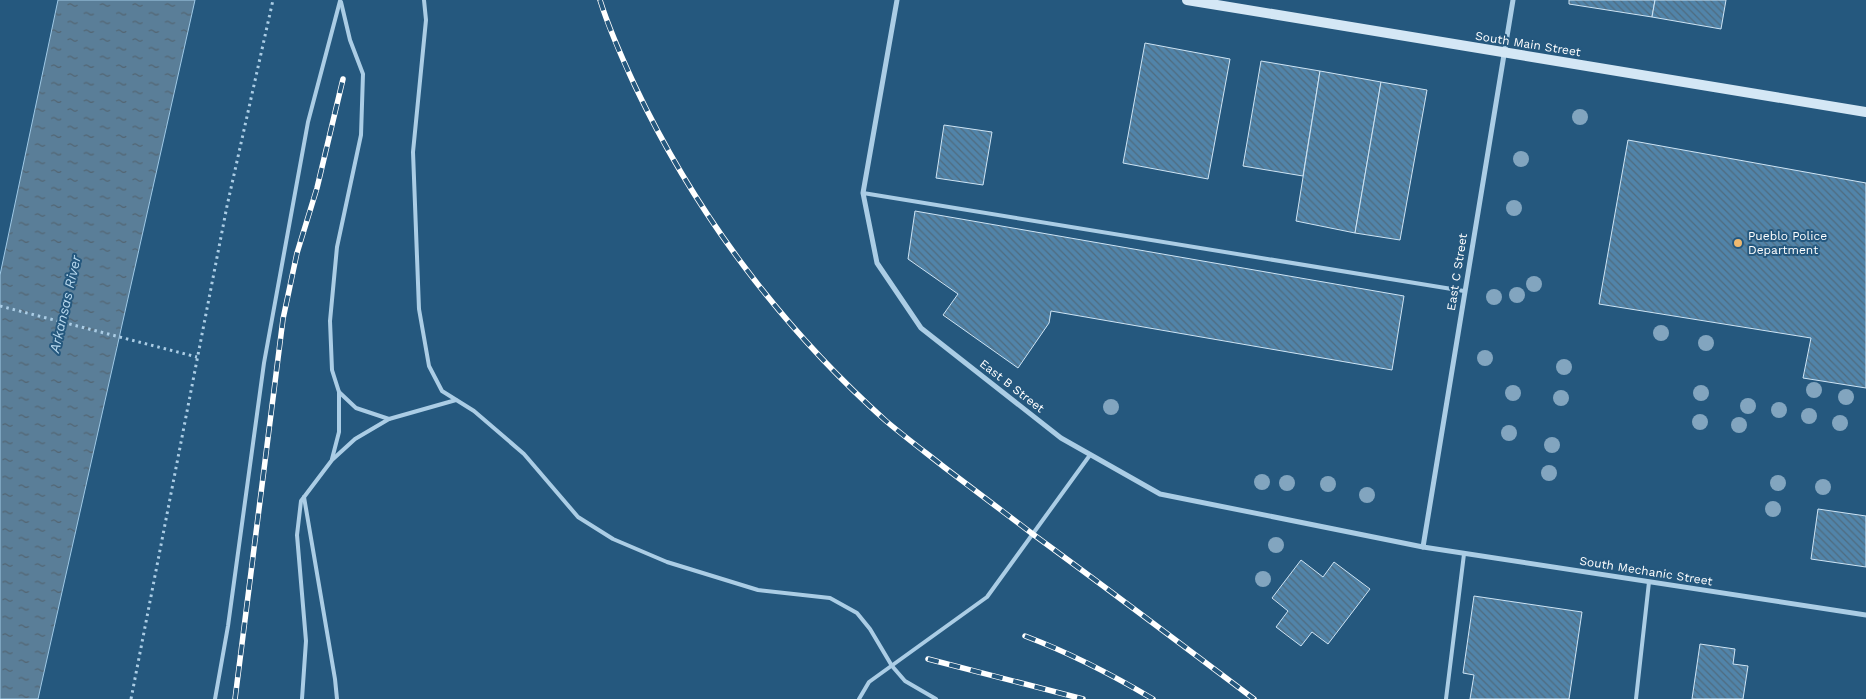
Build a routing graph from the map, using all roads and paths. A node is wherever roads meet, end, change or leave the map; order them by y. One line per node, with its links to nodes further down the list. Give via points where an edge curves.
1 (273, 0): 12 (path, via 227,206)
2 (341, 0): 13 (lane, via 350,40 363,74 361,135 338,247 330,321 332,370); 25 (lane, via 308,122 264,363)
3 (424, 0): 14 (lane, via 426,20 414,152 419,309 429,366 442,391)
4 (897, 0): 9 (street, East B Street)
5 (1187, 0): 7 (street, South Main Street)
6 (1513, 0): 7 (street, East C Street)
7 (1505, 52): 8 (street, South Main Street); 10 (street, East C Street)
8 (1866, 112)
9 (863, 193): 10 (lane); 16 (street, East B Street, via 878,263 921,328 1061,438)
10 (1464, 291): 19 (street, East C Street)
11 (0, 306): 12 (path)
12 (198, 357): 24 (path)
13 (339, 392): 15 (lane, via 356,408); 17 (lane, via 338,432)
14 (456, 400): 15 (lane); 23 (lane, via 524,454 578,517 613,539 667,562 758,590 830,598 857,613)
15 (389, 419): 17 (lane, via 355,439)
16 (1090, 455): 19 (street, East B Street, via 1160,494); 23 (lane, via 987,597)
17 (332, 460): 18 (lane)
18 (304, 497): 26 (lane, via 297,535 306,641); 27 (lane)
19 (1424, 547): 20 (street, South Mechanic Street)
20 (1464, 554): 21 (street, South Mechanic Street); 30 (lane)
21 (1649, 582): 22 (street, South Mechanic Street); 31 (lane)
22 (1866, 615)
23 (892, 666): 28 (lane, via 869,682); 29 (lane, via 905,681)
24 (131, 699)
25 (215, 699)
26 (302, 699)
27 (337, 699)
28 (859, 699)
29 (936, 699)
30 (1446, 699)
31 (1636, 699)

